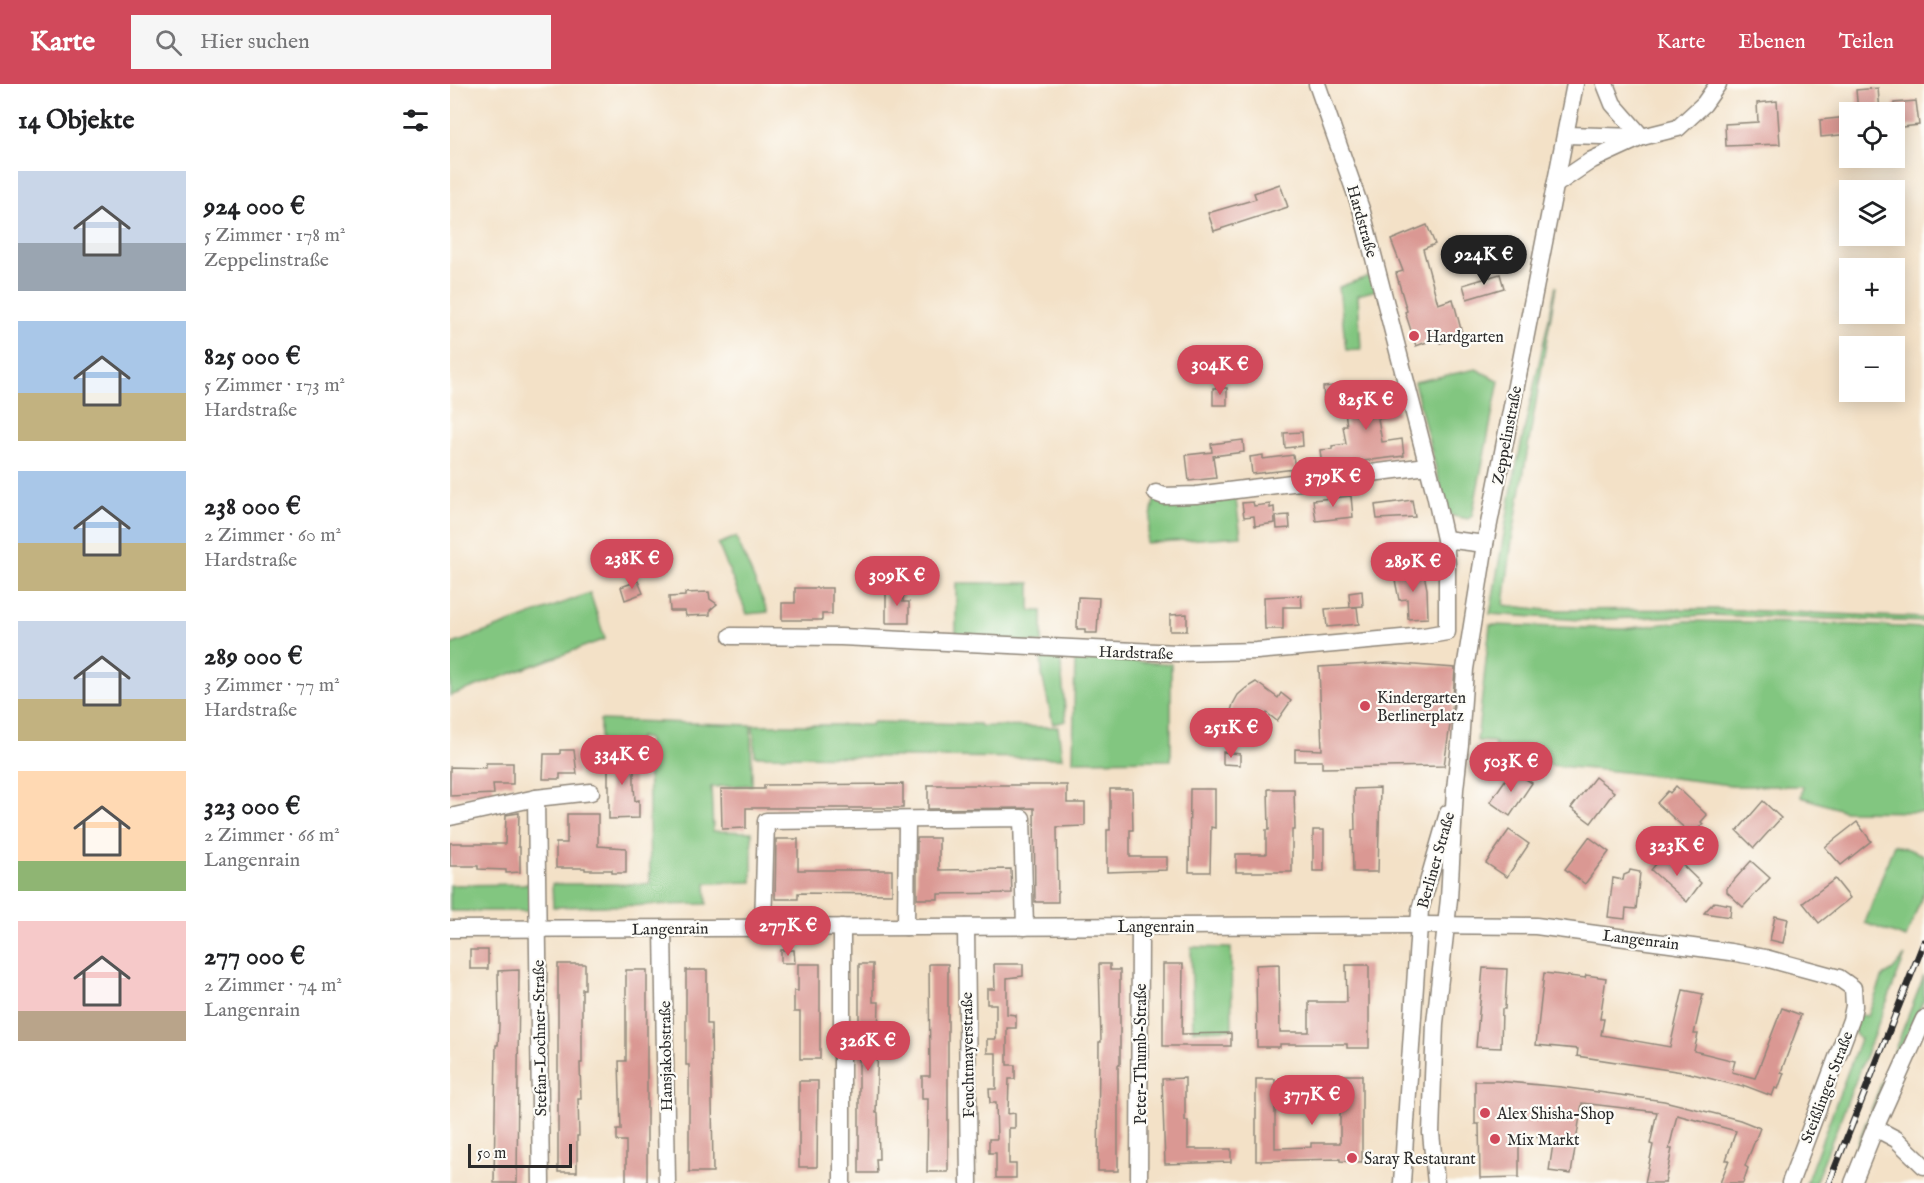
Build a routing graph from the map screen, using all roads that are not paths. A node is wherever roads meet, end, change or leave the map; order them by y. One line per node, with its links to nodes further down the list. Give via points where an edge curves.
1 (1317, 84): 8 (street, Hardstraße, via 1362,212)
2 (1575, 84): 5 (street, Zeppelinstraße)
3 (1605, 84): 6 (street, via 1613,104)
4 (1718, 84): 6 (street, via 1704,104 1678,128)
5 (1566, 135): 6 (street); 7 (street, Zeppelinstraße)
6 (1642, 137): 7 (street, via 1592,160)
7 (1555, 185): 11 (street, Zeppelinstraße)
8 (1427, 466): 9 (street, via 1196,495); 10 (street, Hardstraße)
9 (1156, 493)
10 (1445, 539): 11 (street); 12 (street, Hardstraße, via 1447,632 1424,636 1257,651 1177,653 841,637)
11 (1485, 544): 13 (street, Zeppelinstraße, via 1465,669)
12 (731, 636)
13 (1455, 789): 18 (street, Berliner Straße, via 1422,898); 19 (street, Berliner Straße)
14 (591, 792): 15 (street)
15 (536, 798): 16 (street); 28 (street, Stefan-Lochner-Straße)
16 (450, 817)
17 (907, 820): 21 (street, via 766,821); 23 (street); 25 (street, via 1022,818)
18 (1418, 925): 19 (street, Langenrain); 20 (street, Langenrain); 38 (street, Berliner Straße)
19 (1446, 925): 29 (street, Langenrain, via 1536,926 1730,952 1839,978); 39 (street, Berliner Straße, via 1435,1023 1431,1133)
20 (1140, 926): 25 (street, Langenrain); 37 (street, Peter-Thumb-Straße)
21 (763, 927): 22 (street, Langenrain); 26 (street, Langenrain)
22 (842, 927): 23 (street, Langenrain); 35 (street)
23 (906, 927): 24 (street, Langenrain)
24 (966, 927): 25 (street, Langenrain); 36 (street, Feuchtmayerstraße)
25 (1024, 927)
26 (663, 928): 28 (street, Langenrain); 34 (street, Hansjakobstraße)
27 (450, 929): 28 (street, Langenrain)
28 (538, 929): 33 (street, Stefan-Lochner-Straße)
29 (1853, 988): 40 (street, Steißlinger Straße, via 1851,1020)
30 (1924, 1019): 31 (street)
31 (1875, 1128): 32 (street, via 1896,1139); 41 (street)
32 (1924, 1166)
33 (541, 1183)
34 (667, 1183)
35 (842, 1183)
36 (969, 1183)
37 (1139, 1183)
38 (1402, 1183)
39 (1436, 1183)
40 (1790, 1183)
41 (1853, 1183)

